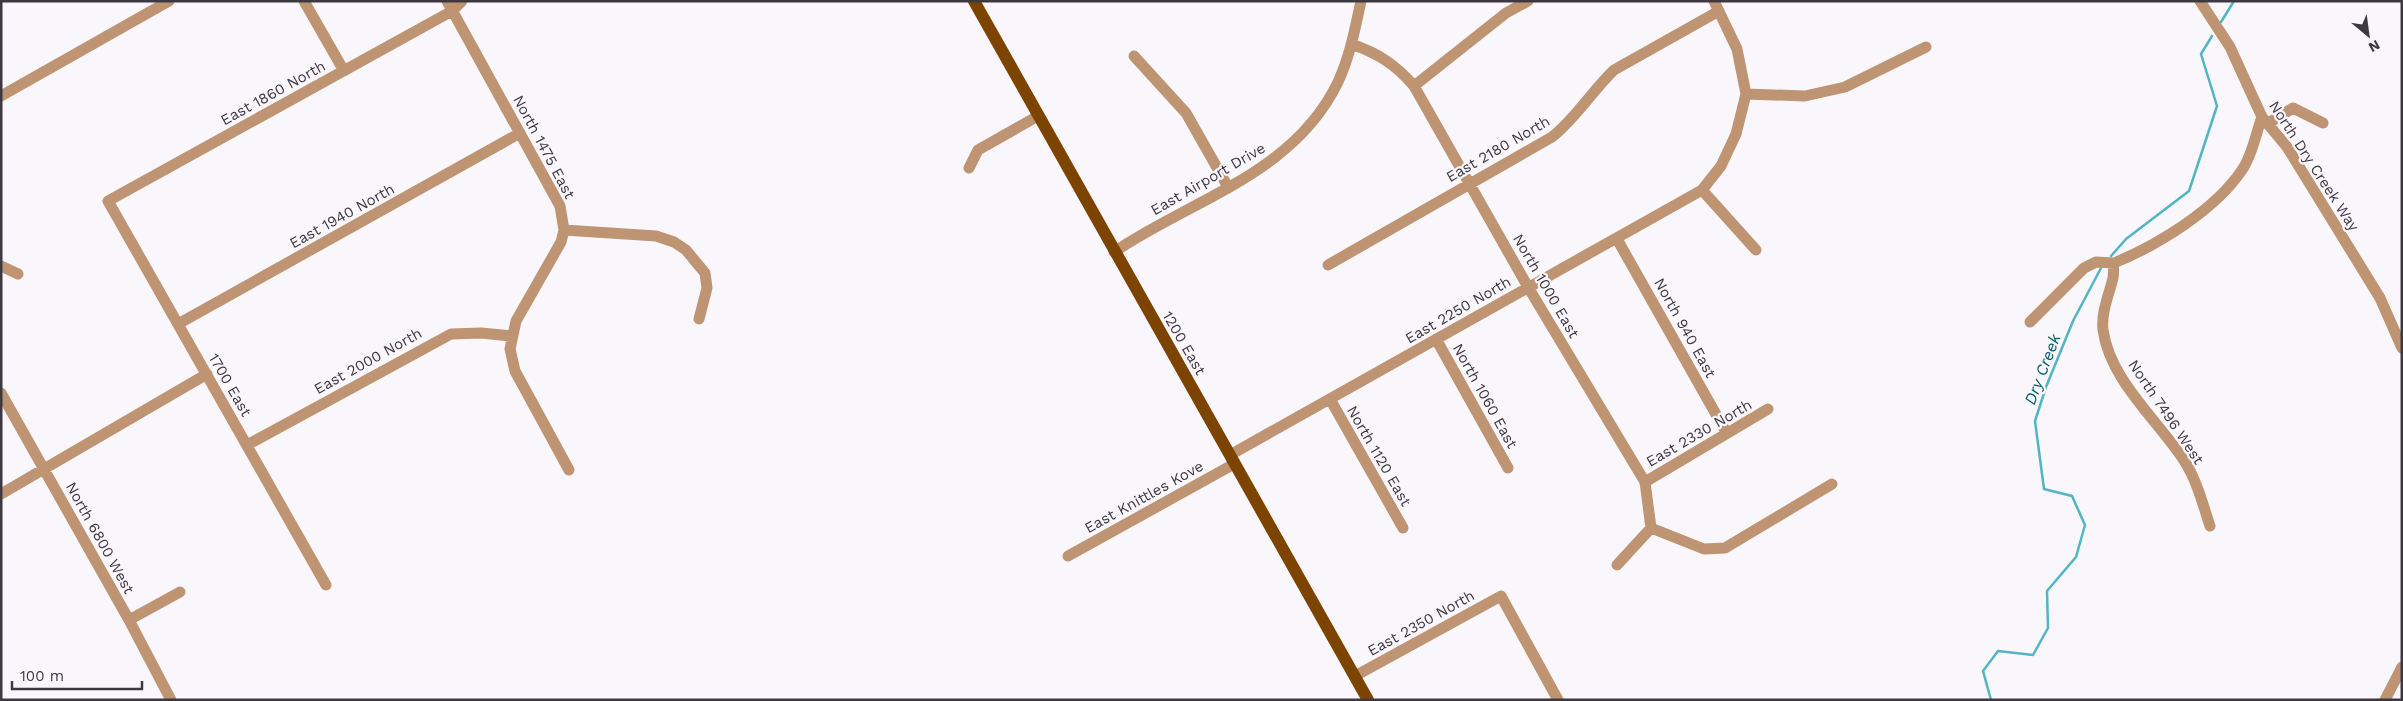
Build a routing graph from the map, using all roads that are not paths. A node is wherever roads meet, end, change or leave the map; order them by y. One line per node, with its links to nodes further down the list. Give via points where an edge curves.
1 (169, 1): 16 (street)
2 (462, 1): 8 (street, East 1860 North)
3 (974, 1): 17 (main road, 1200 East)
4 (1362, 1): 10 (street, East Airport Drive)
5 (1528, 1): 14 (street, via 1506,13)
6 (2200, 1): 18 (street, North Dry Creek Way, via 2230,47)
7 (305, 3): 13 (street)
8 (450, 6): 13 (street, East 1860 North); 20 (street, North 1475 East)
9 (1716, 6): 15 (street, via 1737,49); 22 (street, East 2180 North, via 1614,70 1558,132)
10 (1352, 44): 14 (street, North 1000 East, via 1383,57 1400,69); 23 (street, East Airport Drive, via 1337,84 1305,131 1275,159)
11 (1926, 47): 15 (street, via 1845,86 1805,96)
12 (1134, 56): 23 (street, via 1186,113)
13 (344, 71): 25 (street, East 1860 North)
14 (1414, 86): 22 (street, North 1000 East)
15 (1746, 94): 24 (street, via 1736,134 1721,166)
16 (1, 96)
17 (1038, 116): 21 (street, via 978,150); 29 (main road, 1200 East)
18 (2265, 120): 19 (street, via 2293,108); 30 (street, via 2243,169 2220,196 2162,238); 40 (street, North Dry Creek Way, via 2288,148 2380,298)
19 (2324, 123)
20 (520, 133): 26 (street, North 1475 East, via 560,206); 37 (street, East 1940 North)
21 (969, 168)
22 (1470, 183): 31 (street, East 2180 North); 34 (street, North 1000 East)
23 (1228, 187): 29 (street, East Airport Drive)
24 (1702, 190): 27 (street, East 2250 North); 28 (street)
25 (108, 201): 37 (street, 1700 East)
26 (564, 230): 35 (street, via 656,236 674,242 696,259 705,274 707,288); 38 (street, via 551,262 516,321)
27 (1617, 239): 34 (street, East 2250 North); 45 (street, North 940 East)
28 (1756, 250)
29 (1114, 252): 47 (main road, 1200 East)
30 (2114, 263): 36 (street, via 2096,262 2084,268); 54 (street, North 7496 West, via 2103,330 2109,352 2132,394 2186,464)
31 (1328, 265)
32 (1, 266): 33 (street)
33 (18, 274)
34 (1528, 287): 39 (street, East 2250 North); 51 (street, North 1000 East)
35 (699, 319)
36 (2030, 322)
37 (178, 324): 41 (street, 1700 East)
38 (511, 336): 46 (street, East 2000 North, via 451,334); 50 (street, via 515,371)
39 (1436, 340): 43 (street, East 2250 North); 48 (street, North 1060 East)
40 (2402, 348)
41 (207, 374): 46 (street, 1700 East); 49 (street)
42 (1, 393): 49 (street, North 6800 West)
43 (1330, 399): 47 (street, East 2250 North); 55 (street, North 1120 East)
44 (1768, 409): 45 (street, East 2330 North)
45 (1726, 432): 51 (street, East 2330 North)
46 (247, 445): 59 (street, 1700 East)
47 (1232, 460): 57 (street, East Knittles Kove); 63 (main road, 1200 East)
48 (1508, 468)
49 (44, 469): 53 (street); 61 (street, North 6800 West)
50 (569, 470)
51 (1645, 482): 56 (street, North 1000 East)
52 (1832, 484): 56 (street, via 1725,548 1704,549)
53 (1, 494)
54 (2210, 526)
55 (1403, 528)
56 (1650, 528): 58 (street)
57 (1068, 556)
58 (1617, 565)
59 (326, 585)
60 (180, 592): 61 (street)
61 (129, 620): 64 (street, North 6800 West)
62 (2402, 667): 67 (street)
63 (1355, 676): 65 (main road, 1200 East); 66 (street, East 2350 North, via 1501,596)
64 (171, 700)
65 (1368, 700)
66 (1558, 700)
67 (2385, 700)

